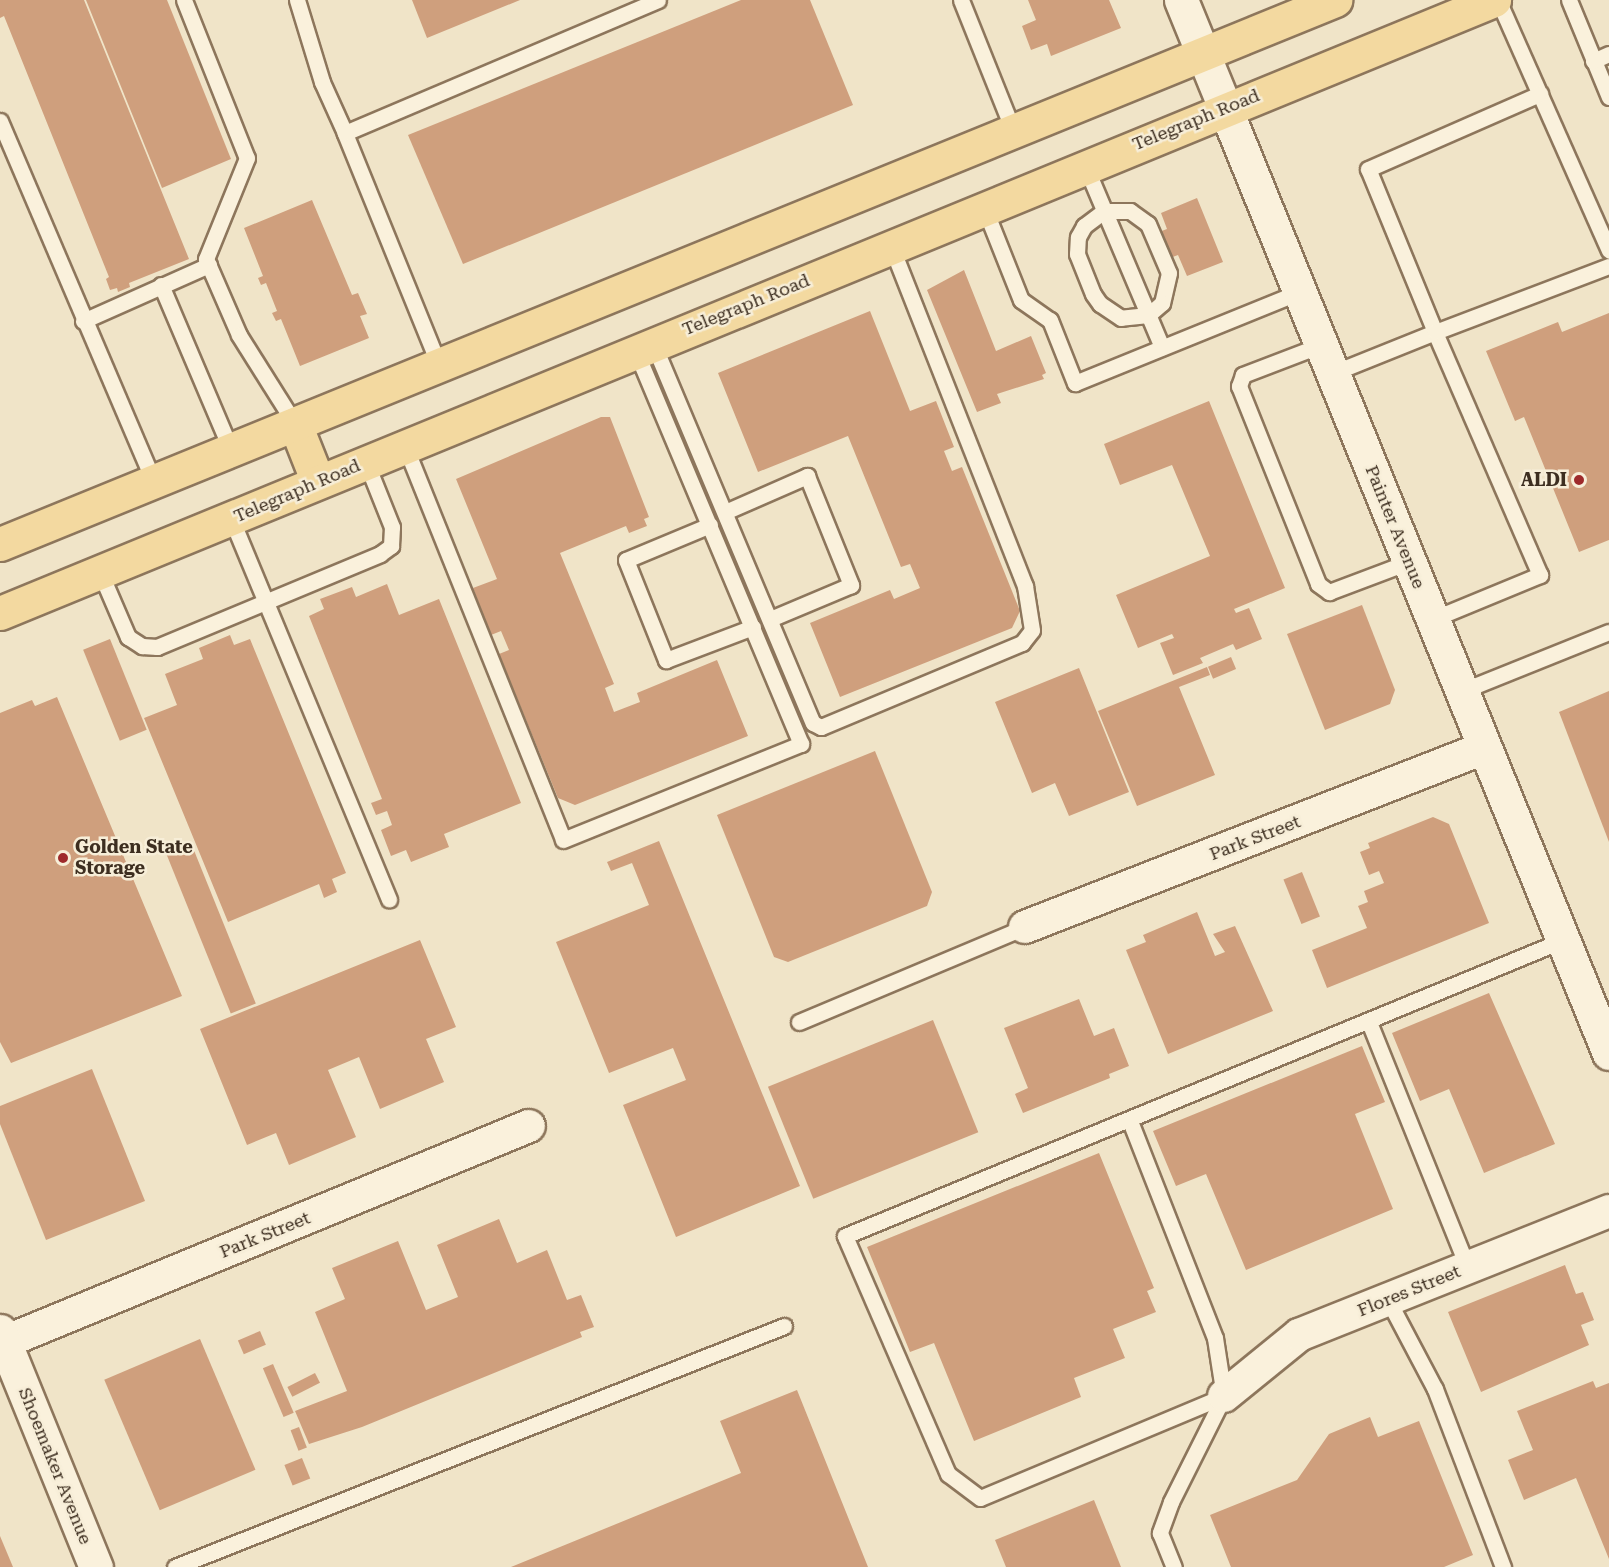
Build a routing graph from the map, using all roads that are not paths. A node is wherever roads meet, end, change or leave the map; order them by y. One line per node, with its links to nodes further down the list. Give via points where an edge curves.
1 (184, 0): 23 (lane, via 247,158 206,259)
2 (297, 0): 17 (lane, via 321,81)
3 (658, 0): 17 (lane)
4 (961, 0): 16 (lane)
5 (1181, 0): 9 (street, Painter Avenue)
6 (1335, 0): 9 (main road)
7 (1496, 0): 12 (lane); 14 (main road, Telegraph Road)
8 (1569, 0): 11 (lane)
9 (1202, 53): 14 (street, Painter Avenue); 16 (main road)
10 (1609, 54): 11 (lane)
11 (1593, 61): 13 (lane)
12 (1540, 94): 22 (lane); 29 (lane, via 1368,169)
13 (1609, 97)
14 (1225, 108): 18 (main road, Telegraph Road); 26 (street, Painter Avenue)
15 (0, 121): 28 (lane)
16 (1013, 130): 33 (main road)
17 (345, 133): 33 (lane)
18 (1085, 165): 19 (main road, Telegraph Road); 20 (lane)
19 (984, 207): 21 (main road, Telegraph Road); 31 (lane, via 1021,300 1050,320 1075,383)
20 (1104, 211): 27 (lane); 27 (lane, via 1130,211 1148,224 1169,273 1162,303); 27 (lane, via 1084,226 1078,237 1077,254 1093,294 1100,304 1121,318)
21 (891, 245): 30 (main road, Telegraph Road); 48 (lane, via 1025,586 1032,630 1022,643 821,727 813,723)
22 (1609, 250)
23 (208, 265): 25 (lane); 34 (lane, via 239,335)
24 (1609, 266): 29 (lane)
25 (161, 285): 28 (lane); 36 (lane)
26 (1299, 292): 31 (lane); 32 (street, Painter Avenue)
27 (1148, 315): 31 (lane)
28 (83, 321): 39 (lane)
29 (1436, 332): 32 (lane); 49 (lane, via 1540,575)
30 (645, 347): 35 (main road, Telegraph Road); 40 (lane); 42 (lane)
31 (1162, 347)
32 (1327, 359): 44 (street, Painter Avenue); 44 (lane, via 1243,375 1239,386 1318,585 1329,592)
33 (439, 365): 34 (main road)
34 (295, 424): 36 (main road); 38 (main road)
35 (405, 446): 37 (main road, Telegraph Road); 50 (lane, via 563,840 801,744)
36 (231, 450): 39 (main road)
37 (366, 462): 38 (main road, Telegraph Road); 46 (lane, via 392,527 391,546)
38 (318, 482): 41 (main road, Telegraph Road)
39 (154, 483): 43 (main road)
40 (725, 512): 48 (lane); 48 (lane, via 807,476 850,585)
41 (231, 518): 45 (main road, Telegraph Road); 46 (lane)
42 (710, 525): 50 (lane); 50 (lane, via 626,560 666,660)
43 (0, 544)
44 (1409, 562): 49 (street, Painter Avenue)
45 (100, 572): 46 (lane, via 128,636 142,646 157,647); 47 (main road, Telegraph Road)
46 (266, 601): 54 (lane)
47 (0, 613)
48 (770, 619)
49 (1432, 619): 52 (street, Painter Avenue)
50 (753, 627)
51 (1609, 632): 52 (lane)
52 (1462, 691): 53 (street, Painter Avenue)
53 (1485, 748): 55 (street, Park Street); 56 (street, Painter Avenue)
54 (389, 900)
55 (1025, 927): 57 (lane)
56 (1563, 940): 58 (lane); 59 (street, Painter Avenue)
57 (799, 1022)
58 (1369, 1022): 60 (lane); 63 (lane)
59 (1609, 1053)
60 (1130, 1121): 67 (lane, via 1215,1338); 67 (lane, via 845,1236 948,1473 980,1498)
61 (529, 1126): 66 (street, Park Street)
62 (1609, 1211): 63 (street, Flores Street)
63 (1468, 1268): 64 (street, Flores Street)
64 (1388, 1300): 67 (street, Flores Street, via 1299,1335); 71 (lane, via 1435,1389)
65 (784, 1326): 69 (lane)
66 (2, 1339): 68 (street, Shoemaker Avenue)
67 (1224, 1396): 70 (lane, via 1171,1502 1160,1533)
68 (96, 1567)
69 (175, 1567)
70 (1174, 1567)
71 (1503, 1567)

